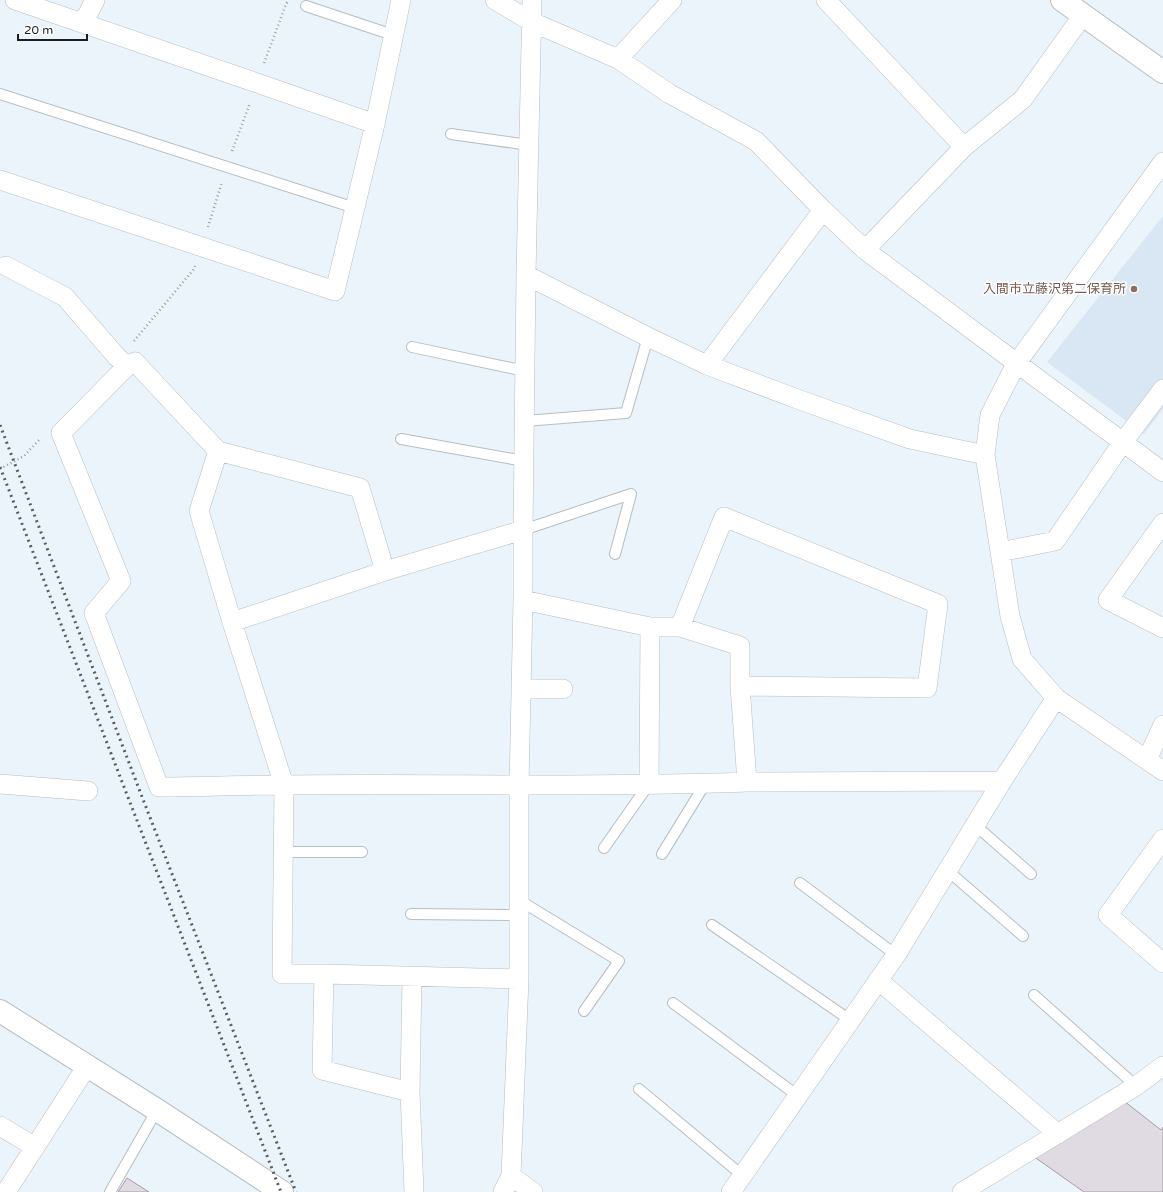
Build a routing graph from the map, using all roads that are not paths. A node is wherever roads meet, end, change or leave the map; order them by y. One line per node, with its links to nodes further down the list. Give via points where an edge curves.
1 (15, 0): 12 (street)
2 (95, 0): 12 (street)
3 (401, 0): 13 (street)
4 (495, 0): 11 (street)
5 (532, 0): 11 (street)
6 (672, 0): 14 (street)
7 (826, 0): 20 (street)
8 (1062, 0): 10 (street)
9 (306, 6): 13 (lane)
10 (1083, 15): 15 (street); 20 (street, via 1023,100)
11 (532, 22): 14 (street); 19 (street)
12 (83, 23): 17 (street)
13 (393, 35): 17 (street)
14 (618, 59): 24 (street, via 670,94 756,141)
15 (1163, 72)
16 (0, 94): 23 (lane)
17 (375, 124): 23 (street)
18 (451, 134): 19 (lane)
19 (528, 145): 27 (street)
20 (964, 147): 25 (street)
21 (1163, 162): 30 (street)
22 (0, 180): 23 (street, via 335,291)
23 (355, 208)
24 (823, 210): 25 (street); 31 (street)
25 (865, 250): 30 (street)
26 (6, 266): 32 (street, via 65,297)
27 (526, 275): 28 (street); 33 (street)
28 (648, 337): 31 (street); 35 (lane, via 626,413)
29 (412, 347): 33 (lane)
30 (1016, 364): 37 (street); 39 (street, via 990,415)
31 (707, 365): 39 (street, via 910,439)
32 (127, 366): 38 (street, via 135,362); 64 (street, via 61,433 122,581 94,613 99,628 159,787)
33 (525, 371): 35 (street)
34 (1163, 389): 37 (street)
35 (525, 421): 40 (street)
36 (401, 439): 40 (lane)
37 (1123, 442): 41 (street); 44 (street, via 1055,541)
38 (218, 451): 46 (street, via 360,488); 48 (street, via 198,511)
39 (985, 456): 44 (street)
40 (524, 461): 43 (street)
41 (1163, 472)
42 (1163, 523): 51 (street, via 1108,600)
43 (523, 530): 45 (lane, via 631,494); 46 (street); 47 (street)
44 (1000, 552): 55 (street, via 1010,616 1022,658)
45 (615, 554)
46 (385, 571): 48 (street)
47 (524, 600): 49 (street); 53 (street)
48 (232, 622): 64 (street)
49 (650, 627): 50 (street); 62 (street)
50 (680, 627): 52 (street, via 740,646); 52 (street, via 724,517 938,604 927,688)
51 (1163, 628)
52 (740, 686): 60 (street)
53 (521, 689): 54 (street); 65 (street)
54 (563, 690)
55 (1056, 698): 57 (street); 59 (street)
56 (1163, 725): 57 (street)
57 (1147, 760): 58 (street)
58 (1163, 771)
59 (1002, 781): 60 (street); 67 (street)
60 (747, 782): 63 (street)
61 (0, 784): 66 (street)
62 (649, 784): 63 (street); 65 (street); 69 (lane)
63 (705, 784): 72 (lane)
64 (284, 785): 65 (street); 70 (street)
65 (519, 786): 76 (street)
66 (88, 791)
67 (975, 825): 73 (street); 74 (lane)
68 (1163, 840): 81 (street, via 1108,916)
69 (604, 848)
70 (283, 852): 71 (lane); 82 (street, via 282,974)
71 (362, 852)
72 (662, 854)
73 (947, 870): 79 (lane); 80 (street)
74 (1031, 874)
75 (800, 883): 80 (lane)
76 (519, 907): 77 (lane); 84 (street); 89 (lane, via 619,961)
77 (411, 914)
78 (712, 925): 90 (lane)
79 (1023, 936)
80 (896, 955): 85 (street)
81 (1163, 963)
82 (324, 974): 83 (street); 95 (street, via 322,1070)
83 (412, 977): 84 (street); 95 (street)
84 (519, 980): 103 (street)
85 (878, 980): 90 (street); 99 (street)
86 (1034, 995): 93 (lane)
87 (673, 1003): 96 (lane)
88 (0, 1011): 91 (street)
89 (584, 1011)
90 (850, 1020): 96 (street)
91 (87, 1066): 97 (street); 100 (street)
92 (1163, 1066): 93 (street)
93 (1136, 1086): 99 (street)
94 (640, 1089): 101 (lane)
95 (410, 1092): 107 (street)
96 (798, 1096): 101 (street)
97 (157, 1110): 102 (street); 105 (lane)
98 (0, 1126): 100 (street)
99 (1058, 1134): 110 (street)
100 (35, 1148): 104 (street)
101 (743, 1176): 109 (street)
102 (256, 1182): 106 (street)
103 (507, 1184): 108 (street)
104 (6, 1192)
105 (110, 1192)
106 (282, 1192)
107 (414, 1192)
108 (533, 1192)
109 (732, 1192)
110 (962, 1192)

